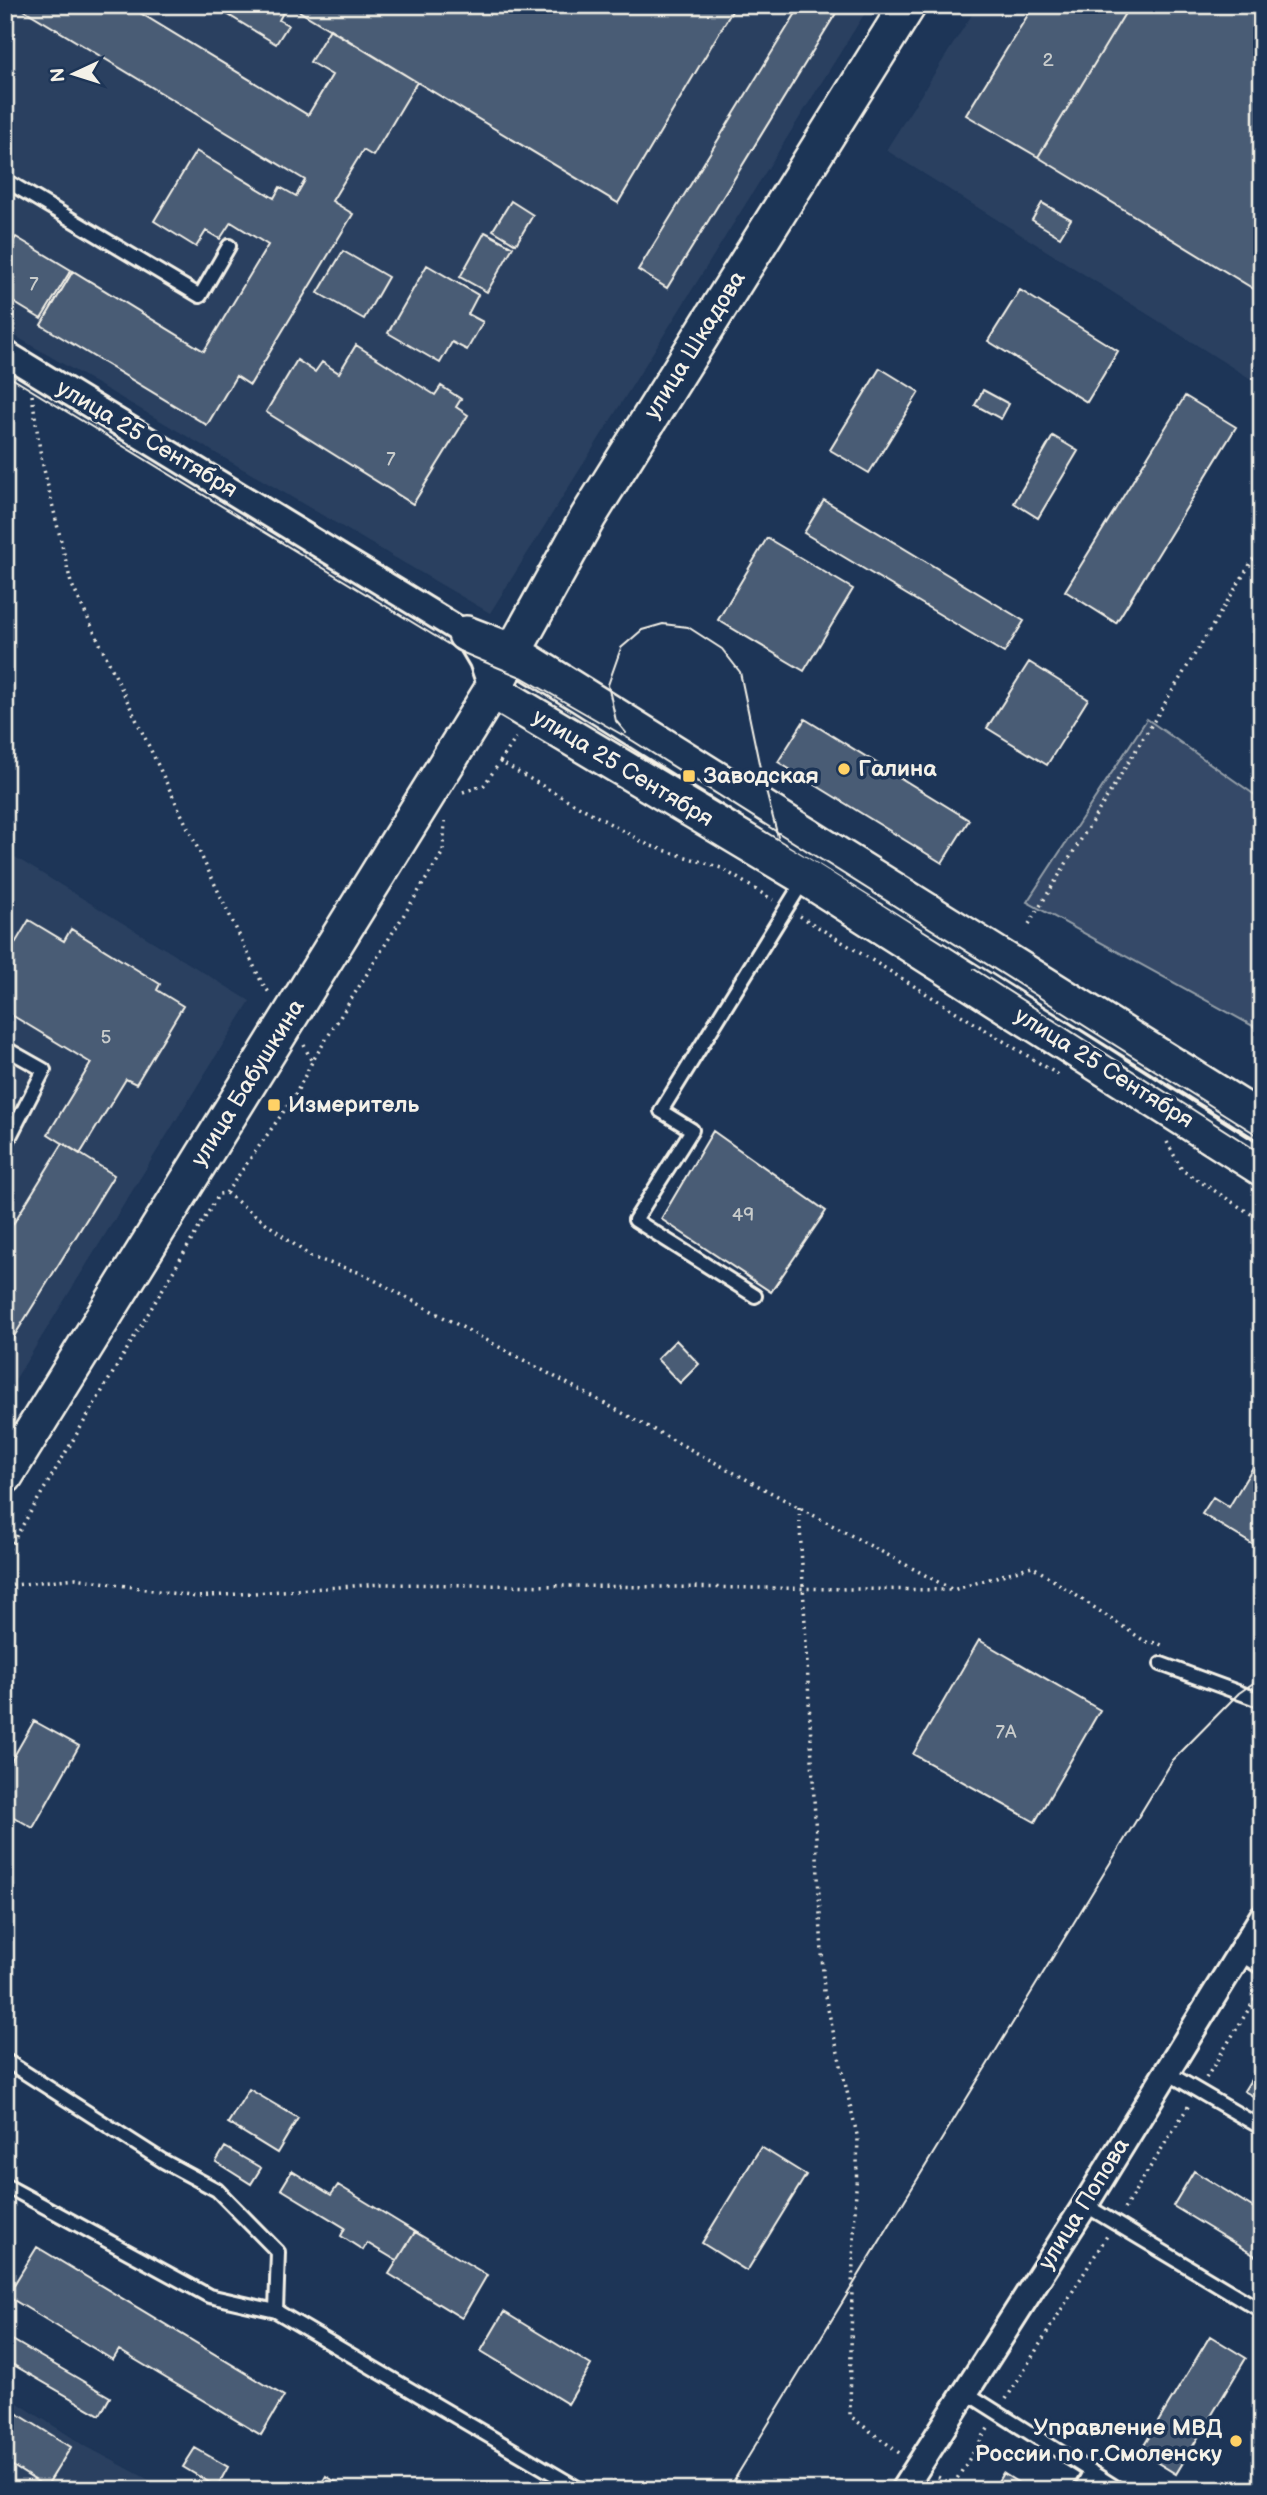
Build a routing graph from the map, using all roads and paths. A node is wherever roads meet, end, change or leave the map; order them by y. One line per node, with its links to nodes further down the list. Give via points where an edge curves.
1 (908, 5): 8 (main road, улица Шкадова, via 588,517)
2 (5, 180): 3 (lane, via 200,296)
3 (229, 246)
4 (5, 353): 5 (street, улица 25 Сентября)
5 (27, 366): 7 (street, улица 25 Сентября); 17 (path, via 41,457 71,583 262,983)
6 (1262, 545): 16 (path)
7 (467, 634): 8 (main road); 9 (street)
8 (513, 652): 9 (main road, улица Шкадова); 21 (main road)
9 (492, 690): 14 (main road, улица 25 Сентября); 17 (main road, улица Бабушкина)
10 (518, 734): 11 (path)
11 (500, 762): 12 (path, via 484,785); 15 (path, via 648,845 721,868)
12 (459, 793)
13 (445, 818): 19 (path, via 443,852)
14 (805, 877): 15 (lane); 24 (main road, улица 25 Сентября)
15 (786, 908): 20 (path); 27 (lane, via 661,1111 692,1130 635,1220)
16 (1029, 924)
17 (289, 1017): 19 (path); 28 (main road, улица Бабушкина)
18 (5, 1048): 23 (lane, via 44,1070)
19 (313, 1062): 25 (path, via 294,1097)
20 (1071, 1082)
21 (1262, 1121)
22 (1166, 1140): 26 (path, via 1182,1170)
23 (5, 1146)
24 (1262, 1168)
25 (226, 1193): 29 (path, via 311,1257 361,1273); 30 (path, via 219,1194)
26 (1262, 1221)
27 (755, 1296)
28 (5, 1476)
29 (799, 1507): 32 (path); 33 (path)
30 (5, 1555)
31 (5, 1586): 32 (path, via 76,1578 196,1597 382,1584)
32 (803, 1588): 33 (path); 48 (path, via 824,1992 858,2139 850,2416)
33 (953, 1590): 34 (path, via 1032,1566 1146,1642)
34 (1170, 1649)
35 (1161, 1664): 36 (lane)
36 (1262, 1701)
37 (1262, 1917): 38 (street, улица Попова)
38 (1238, 1953): 39 (lane); 41 (street, улица Попова)
39 (1262, 1968)
40 (5, 2060): 45 (lane, via 163,2161 217,2190 278,2252)
41 (1166, 2072): 42 (lane); 44 (street, улица Попова)
42 (1262, 2128)
43 (5, 2185): 45 (lane, via 209,2296)
44 (1085, 2205): 46 (lane); 47 (street, улица Попова)
45 (276, 2311): 53 (lane)
46 (1262, 2311)
47 (965, 2392): 48 (street, улица Попова); 49 (lane)
48 (917, 2467): 51 (path); 54 (street, улица Попова)
49 (1091, 2471): 55 (lane); 56 (lane)
50 (5, 2479): 52 (path)
51 (953, 2485)
52 (23, 2490)
53 (580, 2490)
54 (903, 2490)
55 (1080, 2490)
56 (1120, 2490)

